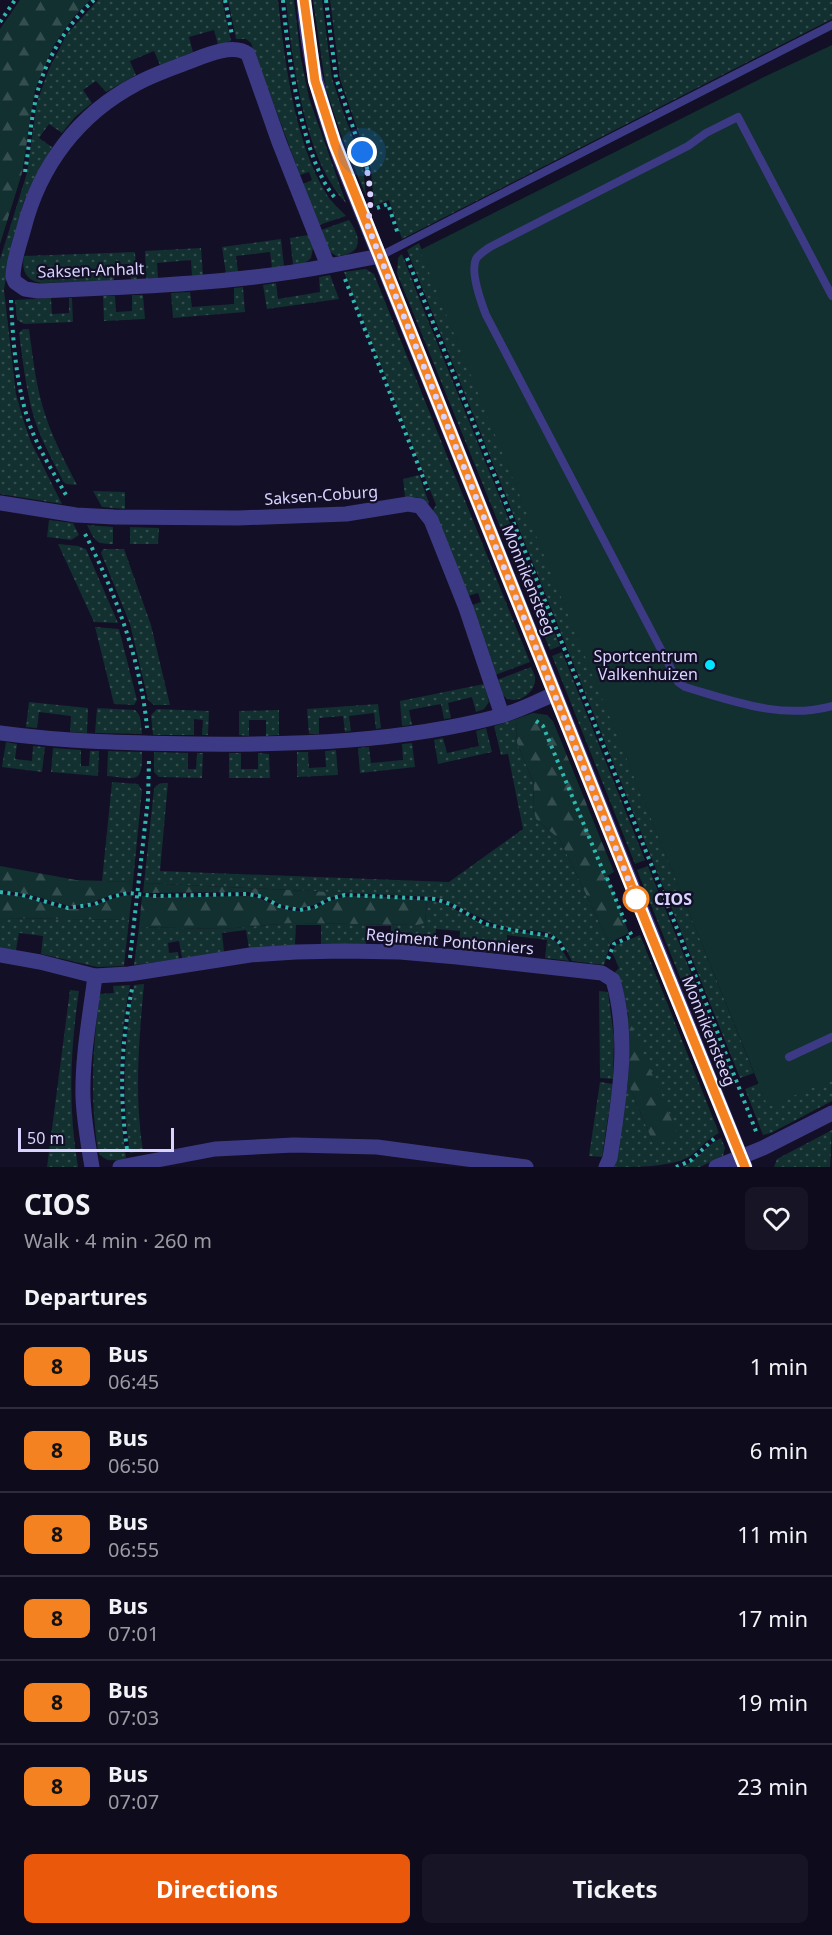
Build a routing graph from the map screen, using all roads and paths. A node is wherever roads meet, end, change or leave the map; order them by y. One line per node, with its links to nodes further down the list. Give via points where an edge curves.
1 (15, 0): 6 (path)
2 (94, 0): 10 (path, via 65,33 46,68 35,102)
3 (225, 0): 8 (path)
4 (304, 0): 13 (street, Monnikensteeg, via 320,102)
5 (326, 0): 9 (path, via 336,78)
6 (0, 22)
7 (832, 25): 12 (lane)
8 (236, 48): 14 (street, via 248,54 279,142); 15 (street, Saksen-Anhalt, via 138,82 80,124 50,165 31,203)
9 (368, 178)
10 (22, 182)
11 (388, 204): 12 (path, Monnikensteeg)
12 (401, 244): 13 (lane); 25 (path, Monnikensteeg)
13 (380, 256): 14 (street, Saksen-Anhalt); 20 (street, Monnikensteeg)
14 (333, 265): 15 (street, Saksen-Anhalt, via 166,286 38,291); 18 (path, via 433,503)
15 (15, 282): 19 (path, via 10,300 29,422)
16 (832, 296): 21 (lane, via 738,117 490,246 477,257 474,266 486,315 678,682 771,710)
17 (0, 503): 19 (street, Saksen-Coburg)
18 (426, 512): 19 (street, Saksen-Coburg, via 420,506 408,504 346,514 284,517); 22 (street)
19 (76, 515): 24 (path, via 120,613 145,707)
20 (555, 694): 22 (street); 26 (street, Monnikensteeg)
21 (832, 706)
22 (506, 714): 24 (street, via 449,728 347,740); 27 (path, via 543,726)
23 (0, 732): 24 (street, via 91,742)
24 (148, 743): 29 (path, via 148,799)
25 (649, 861): 26 (path); 39 (path, Monnikensteeg)
26 (625, 871): 27 (path); 38 (street, Monnikensteeg)
27 (606, 878): 33 (path, via 632,936 611,947)
28 (0, 892): 29 (path, via 68,908)
29 (137, 893): 31 (path, via 248,894 300,910 345,895 435,898 485,924 551,936 562,947); 32 (path)
30 (0, 955): 34 (street, Regiment Pontonniers)
31 (571, 970): 32 (street, Regiment Pontonniers, via 400,952 332,951 250,956); 33 (street, Regiment Pontonniers)
32 (131, 974): 34 (street, Regiment Pontonniers); 41 (path, via 121,1080)
33 (606, 975): 44 (street, via 613,980 616,990 622,1059 619,1102)
34 (95, 976): 42 (street, via 83,1096)
35 (832, 1036): 36 (lane)
36 (789, 1057)
37 (832, 1113): 39 (street)
38 (730, 1130): 40 (street, Monnikensteeg); 45 (path)
39 (763, 1148): 40 (street)
40 (743, 1162): 46 (street)
41 (125, 1166): 43 (street, via 206,1150 294,1144 377,1147)
42 (92, 1167)
43 (526, 1167)
44 (606, 1167)
45 (676, 1167)
46 (716, 1167)

